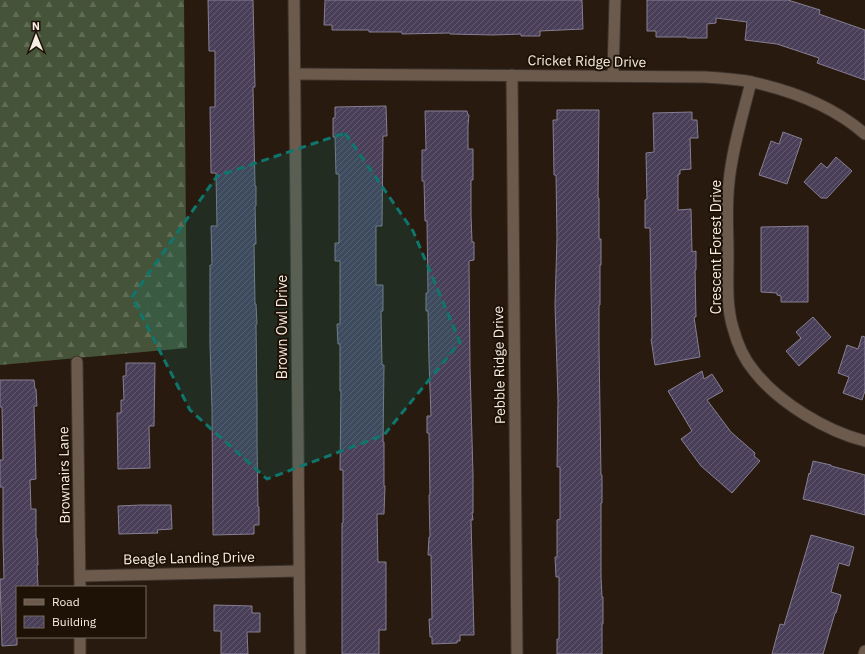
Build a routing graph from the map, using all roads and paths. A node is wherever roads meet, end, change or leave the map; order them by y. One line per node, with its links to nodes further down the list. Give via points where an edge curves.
1 (294, 0): 3 (street, Brown Owl Drive)
2 (615, 0): 5 (street)
3 (295, 74): 4 (street, Cricket Ridge Drive); 10 (street, Brown Owl Drive)
4 (512, 75): 5 (street, Cricket Ridge Drive); 16 (street, Pebble Ridge Drive)
5 (613, 76): 6 (street, Cricket Ridge Drive, via 703,76)
6 (751, 82): 7 (street, Cricket Ridge Drive, via 817,102); 9 (street, Crescent Forest Drive, via 733,159 728,201 730,315 737,342 753,370 783,400 832,429)
7 (865, 134)
8 (77, 362): 11 (street, Brownairs Lane)
9 (865, 441)
10 (299, 571): 11 (street, Beagle Landing Drive); 15 (street, Brown Owl Drive)
11 (80, 576): 12 (street, Brownairs Lane)
12 (80, 586)
13 (80, 638): 14 (street)
14 (80, 654)
15 (300, 654)
16 (517, 654)

